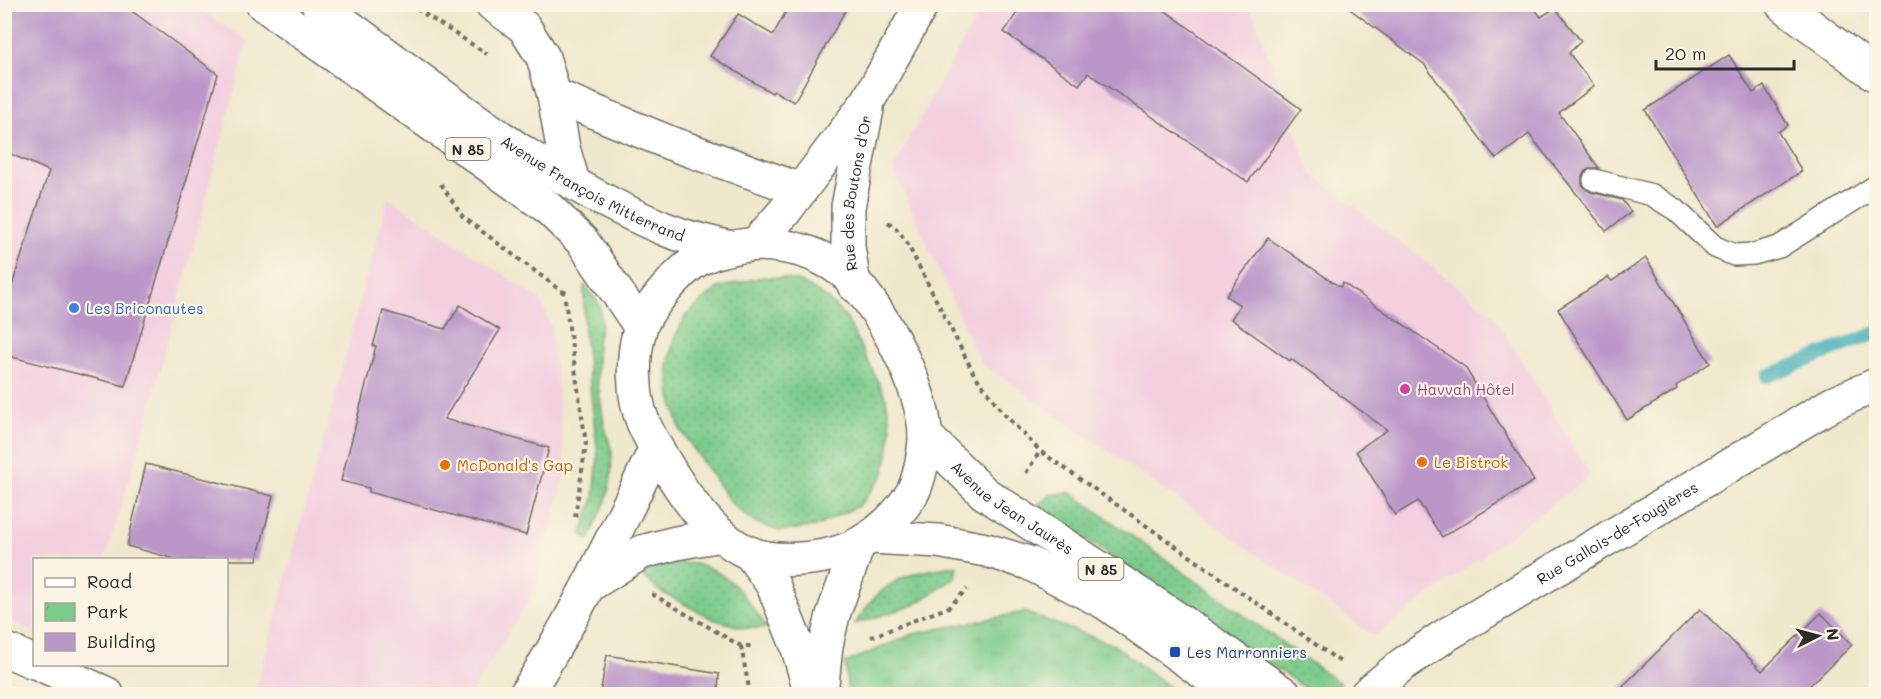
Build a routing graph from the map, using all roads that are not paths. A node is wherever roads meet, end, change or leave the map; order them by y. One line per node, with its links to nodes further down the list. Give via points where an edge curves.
1 (263, 4): 15 (main road, Avenue François Mitterrand / N 85, via 546,206 583,242)
2 (318, 4): 10 (main road, Avenue François Mitterrand / N 85, via 494,133)
3 (492, 4): 7 (main road, via 524,27 543,57)
4 (922, 4): 8 (main road, Rue des Boutons d'Or)
5 (1782, 4): 6 (main road)
6 (1876, 75)
7 (554, 95): 10 (main road); 12 (main road, via 670,143)
8 (868, 101): 12 (main road, Rue des Boutons d'Or); 14 (main road, Rue des Boutons d'Or, via 849,207 848,247)
9 (1594, 180): 11 (lane, via 1652,195 1676,210 1715,247 1734,255 1779,247)
10 (573, 182): 13 (main road, Avenue François Mitterrand / N 85, via 665,229)
11 (1876, 186)
12 (801, 190): 13 (main road, Rue des Boutons d'Or)
13 (743, 246): 14 (main road, via 793,247 812,253 843,271); 15 (main road, via 701,258 680,274)
14 (854, 285): 17 (main road, via 876,309 911,375)
15 (640, 326): 18 (main road, via 636,391 643,421)
16 (1876, 385): 26 (main road, Rue Gallois-de-Fougières, via 1832,404 1507,599 1403,664)
17 (925, 435): 20 (main road, via 912,494); 32 (main road, Avenue Jean Jaurès / N 85, via 984,493 1181,621)
18 (656, 448): 19 (main road, via 685,495); 22 (main road)
19 (721, 535): 21 (main road); 22 (main road, via 642,552)
20 (865, 541): 21 (main road, via 832,555 806,559); 30 (main road, via 833,615); 31 (main road, N 85, via 938,541 1029,563 1106,603)
21 (750, 554): 29 (main road, via 773,585)
22 (591, 584): 28 (main road)
23 (4, 649): 24 (main road)
24 (33, 662)
25 (44, 666): 27 (main road)
26 (1371, 690)
27 (107, 694)
28 (526, 694)
29 (811, 694)
30 (821, 694)
31 (1233, 694)
32 (1284, 694)

